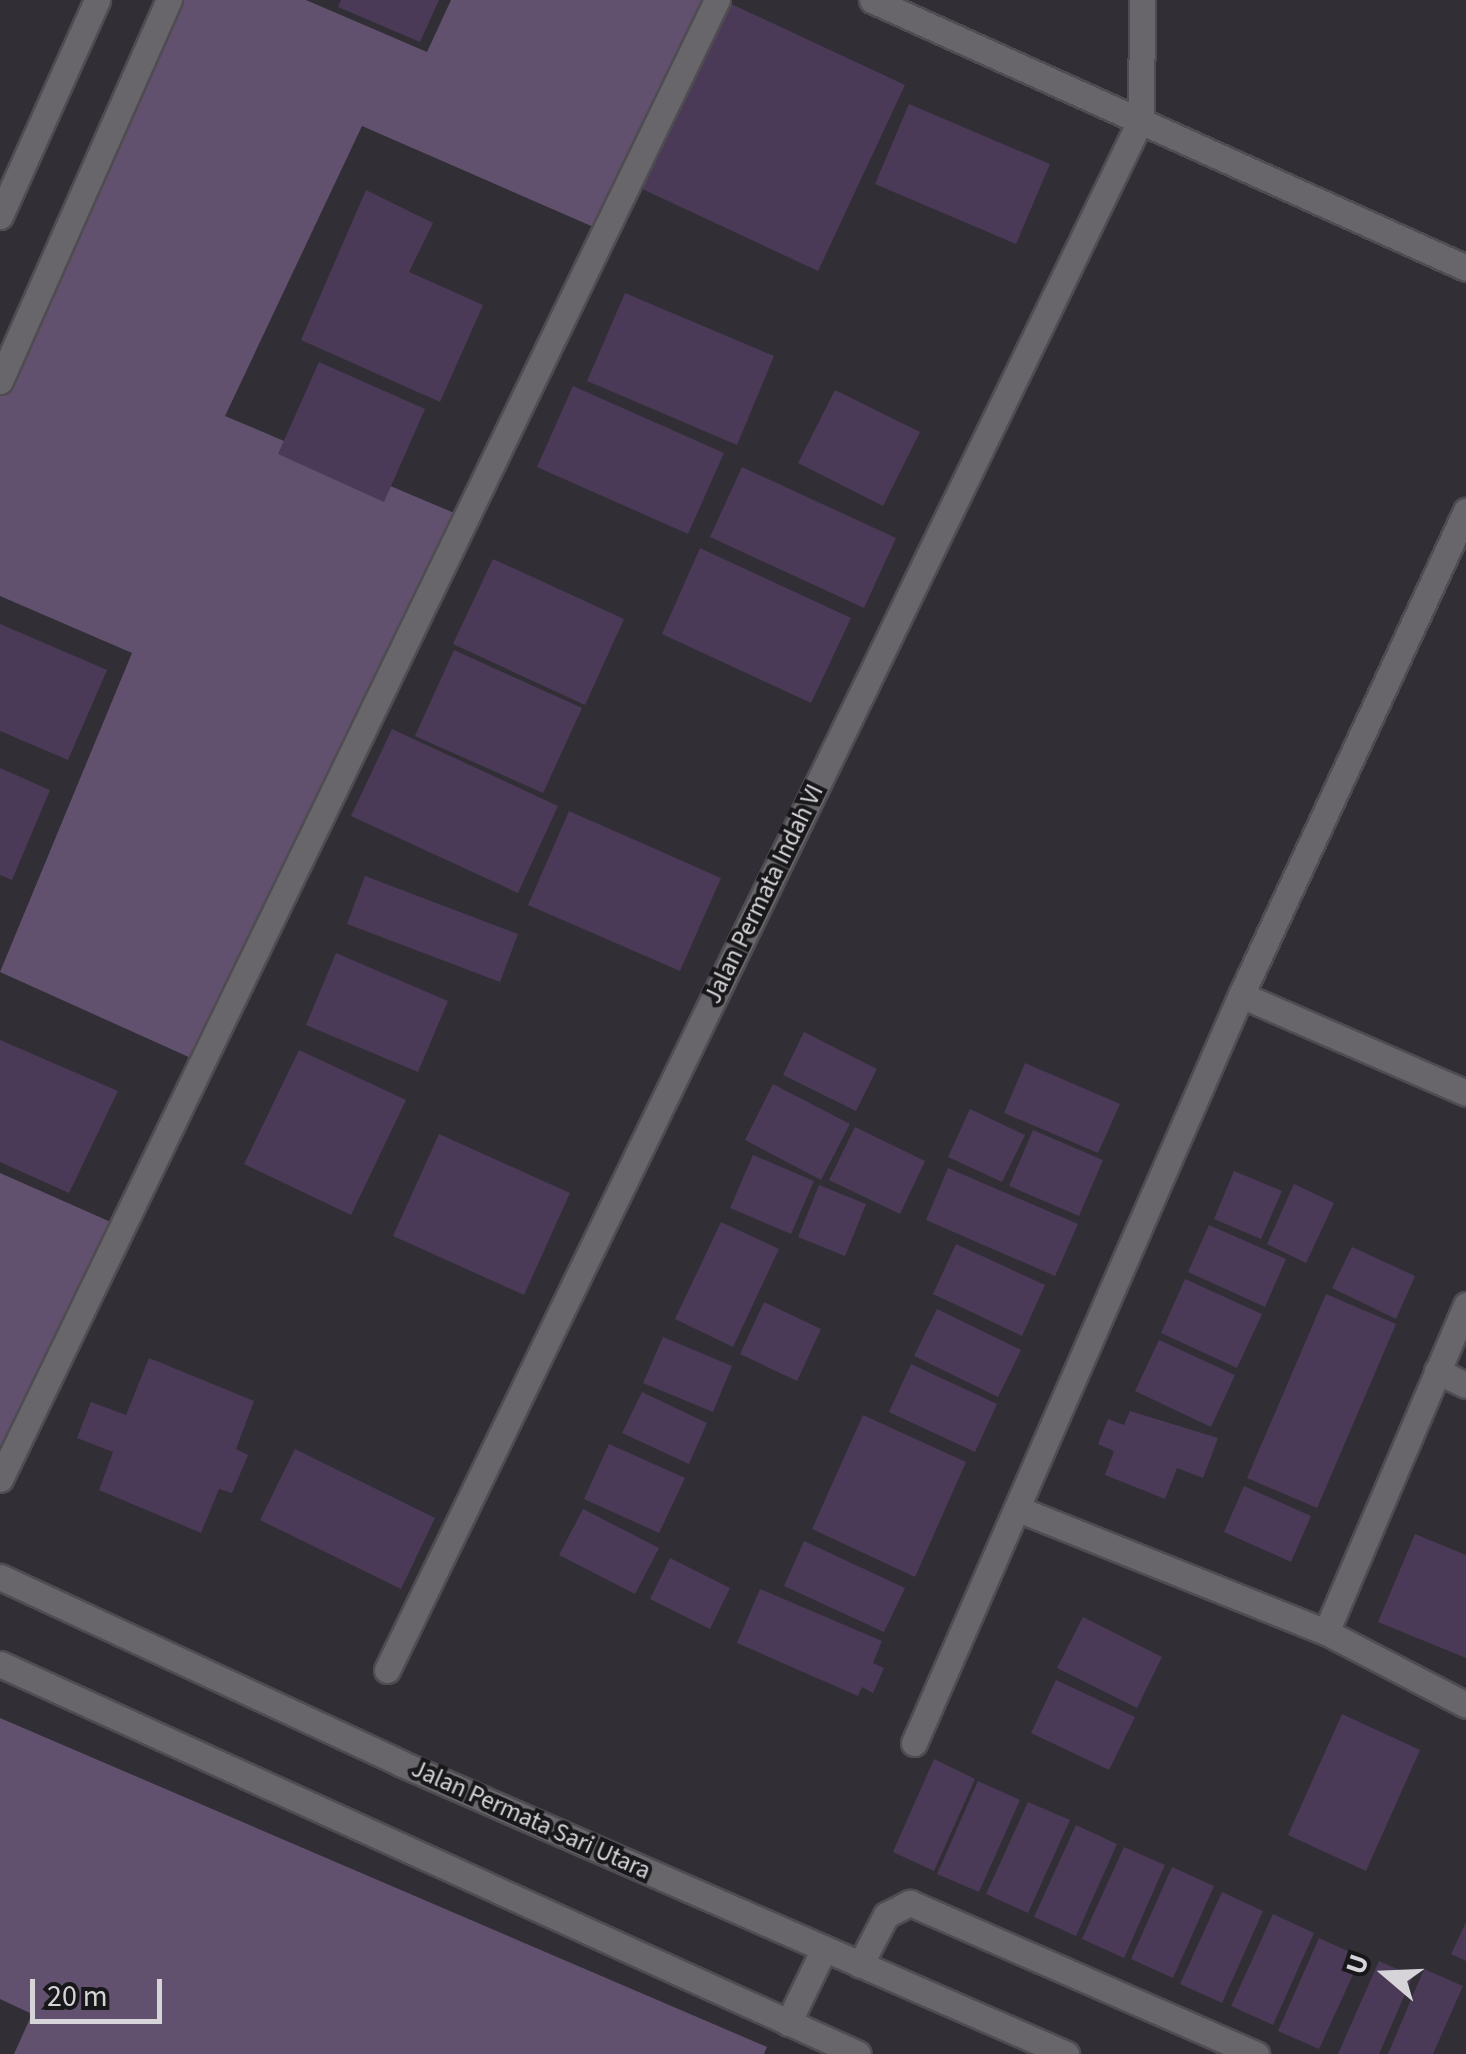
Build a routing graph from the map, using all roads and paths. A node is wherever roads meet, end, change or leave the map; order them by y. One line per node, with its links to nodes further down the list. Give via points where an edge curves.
1 (97, 0): 7 (street)
2 (169, 0): 9 (street)
3 (717, 0): 16 (street)
4 (872, 0): 6 (street)
5 (1142, 0): 6 (street)
6 (1141, 119): 8 (street); 21 (street, Jalan Permata Indah VI)
7 (0, 216)
8 (1466, 268)
9 (0, 381)
10 (1466, 512): 11 (street)
11 (1241, 995): 12 (street); 17 (street)
12 (1466, 1093)
13 (1466, 1304): 14 (street)
14 (1437, 1371): 15 (street); 19 (street)
15 (1466, 1385)
16 (0, 1479)
17 (1018, 1508): 19 (street); 23 (street)
18 (0, 1577): 24 (street, Jalan Permata Sari Utara)
19 (1326, 1632): 22 (street)
20 (0, 1664): 26 (street)
21 (387, 1670)
22 (1466, 1705)
23 (914, 1743)
24 (824, 1949): 25 (street, Jalan Permata Sari Utara); 26 (street)
25 (860, 1964): 28 (street, Jalan Permata Sari Utara); 29 (street, via 886,1915 910,1902)
26 (788, 2023): 27 (street)
27 (858, 2054)
28 (1066, 2054)
29 (1256, 2054)

